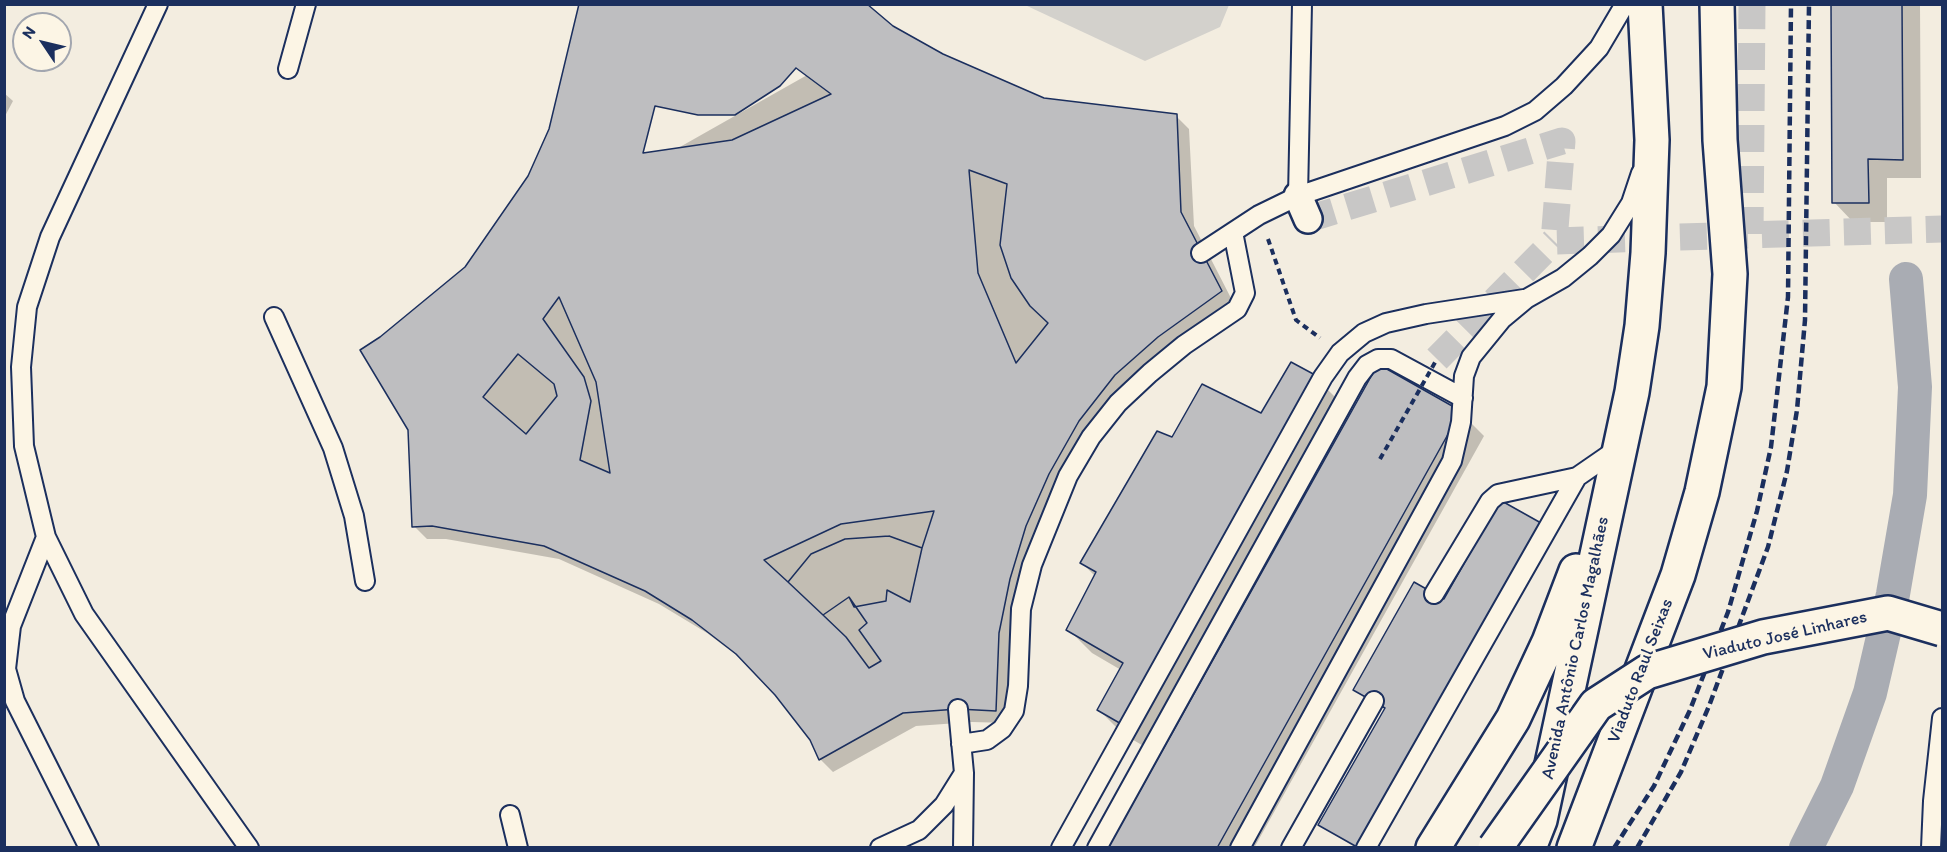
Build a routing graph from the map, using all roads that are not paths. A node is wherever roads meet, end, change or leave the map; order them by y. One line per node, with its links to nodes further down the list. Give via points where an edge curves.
1 (158, 4): 17 (lane, via 50,237 27,307 21,367 24,446)
2 (306, 4): 7 (lane)
3 (1302, 4): 9 (lane)
4 (1625, 4): 9 (lane, via 1599,48 1536,111)
5 (1645, 4): 8 (main road, Avenida Antônio Carlos Magalhães)
6 (1717, 4): 40 (main road, Viaduto Raul Seixas, bridge, via 1720,140 1730,274 1724,387 1702,492 1655,640)
7 (288, 69)
8 (1652, 140): 12 (lane, via 1631,203 1611,235 1563,278); 15 (main road, Avenida Antônio Carlos Magalhães, via 1642,326)
9 (1303, 207): 10 (lane, via 1259,215)
10 (1233, 232): 11 (lane); 24 (lane, via 1245,293 1237,309 1150,373 1118,403 1091,437 1068,476 1032,565 1021,609 1014,711 1002,729 987,740)
11 (1201, 253)
12 (1526, 299): 14 (lane, via 1486,336 1471,357 1464,376); 32 (lane, via 1386,324 1364,333 1340,353 1323,377)
13 (274, 316): 18 (lane, via 333,448 354,516)
14 (1463, 398): 33 (lane, via 1390,359 1378,359 1367,365); 34 (lane, via 1452,460)
15 (1619, 448): 16 (lane); 37 (main road, Avenida Antônio Carlos Magalhães, via 1549,642 1513,719); 39 (main road, Avenida Antônio Carlos Magalhães, via 1540,820)
16 (1577, 477): 19 (lane, via 1498,494); 36 (lane)
17 (46, 537): 27 (lane, via 11,626 6,669 15,701); 28 (lane, via 84,614)
18 (364, 581)
19 (1434, 594)
20 (1942, 629): 38 (main road, Viaduto José Linhares, bridge, via 1888,613 1763,637 1647,672 1596,705)
21 (1374, 701): 35 (lane)
22 (958, 709): 24 (lane)
23 (1942, 718): 41 (lane)
24 (961, 744): 25 (lane)
25 (964, 773): 30 (lane, via 944,805 919,830); 31 (lane)
26 (510, 815): 29 (lane)
27 (89, 848)
28 (249, 848)
29 (518, 848)
30 (880, 848)
31 (963, 848)
32 (1062, 848)
33 (1097, 848)
34 (1240, 848)
35 (1291, 848)
36 (1366, 848)
37 (1433, 848)
38 (1495, 848)
39 (1529, 848)
40 (1574, 848)
41 (1931, 848)

